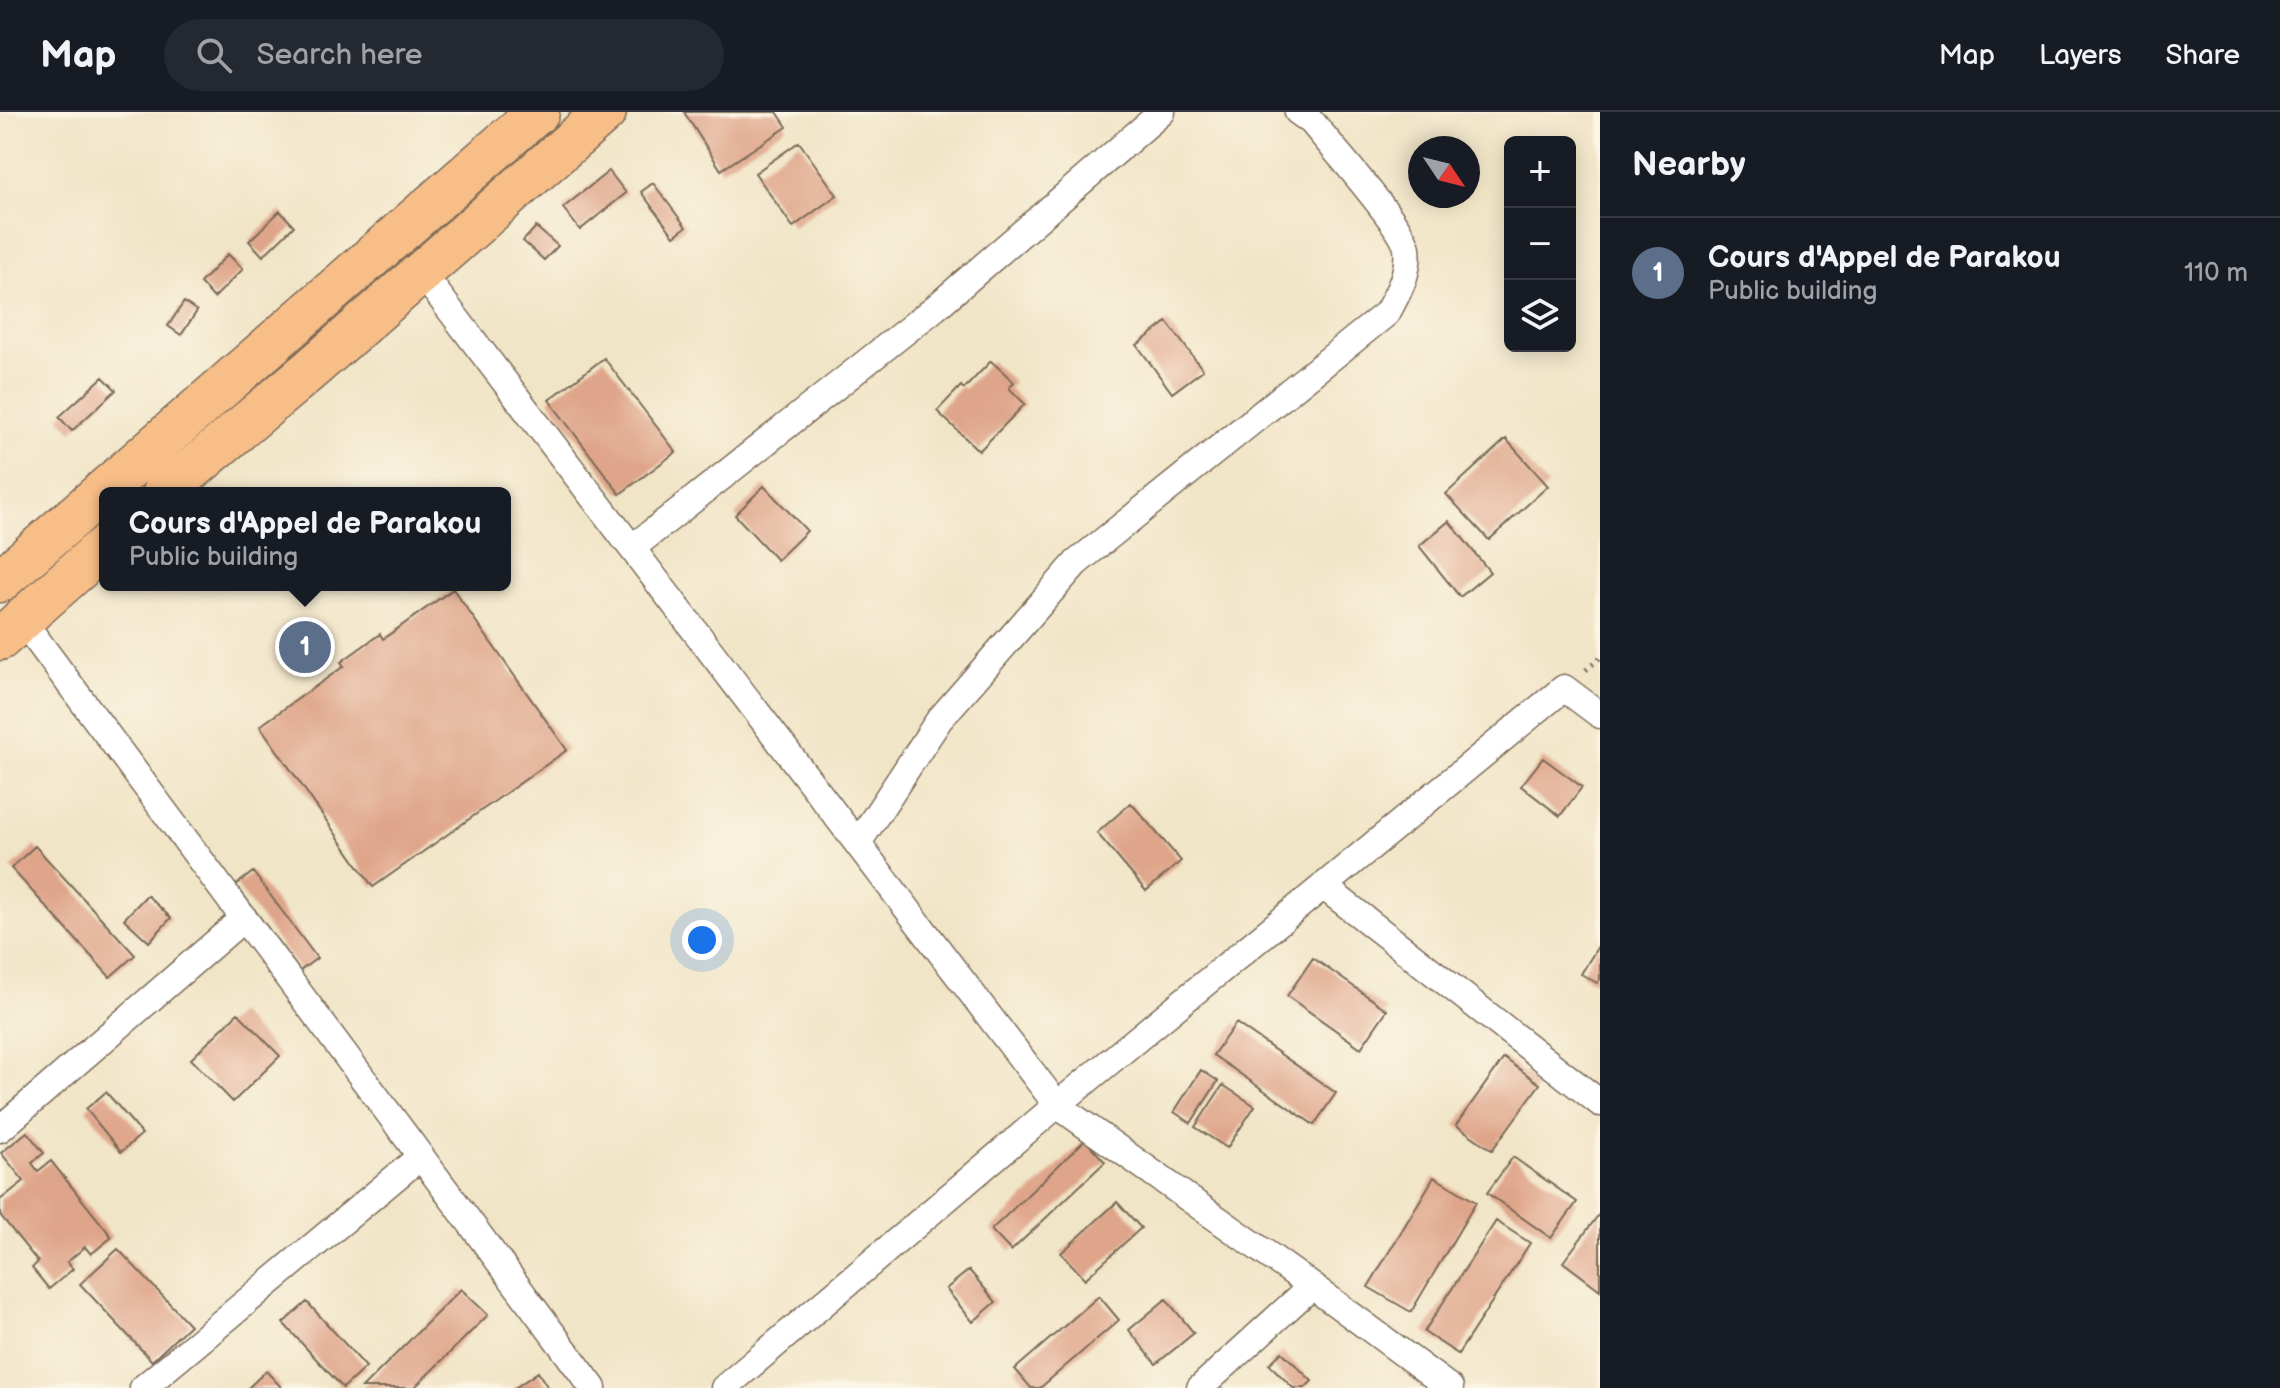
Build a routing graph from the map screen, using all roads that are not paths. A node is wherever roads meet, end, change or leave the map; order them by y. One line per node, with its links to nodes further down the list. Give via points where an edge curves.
1 (538, 112): 6 (main road)
2 (605, 112): 5 (main road)
3 (1162, 112): 10 (street, via 935,308)
4 (1298, 112): 15 (street, via 1383,209 1407,246 1404,282 1387,313 1076,563 939,720)
5 (421, 272): 7 (main road); 10 (street)
6 (170, 432): 7 (main road); 8 (main road)
7 (180, 480)
8 (107, 487)
9 (99, 494): 12 (main road)
10 (632, 548): 15 (street)
11 (99, 551): 13 (main road)
12 (0, 581)
13 (11, 629): 17 (street)
14 (1600, 715): 16 (street, via 1564,688)
15 (858, 843): 19 (street)
16 (1323, 886): 18 (street); 19 (street)
17 (244, 918): 20 (street); 21 (street)
18 (1600, 1103)
19 (1057, 1105): 22 (street); 25 (street)
20 (0, 1129)
21 (420, 1157): 23 (street); 24 (street)
22 (1312, 1286): 26 (street); 27 (street)
23 (143, 1388)
24 (593, 1388)
25 (724, 1388)
26 (1200, 1388)
27 (1450, 1388)

